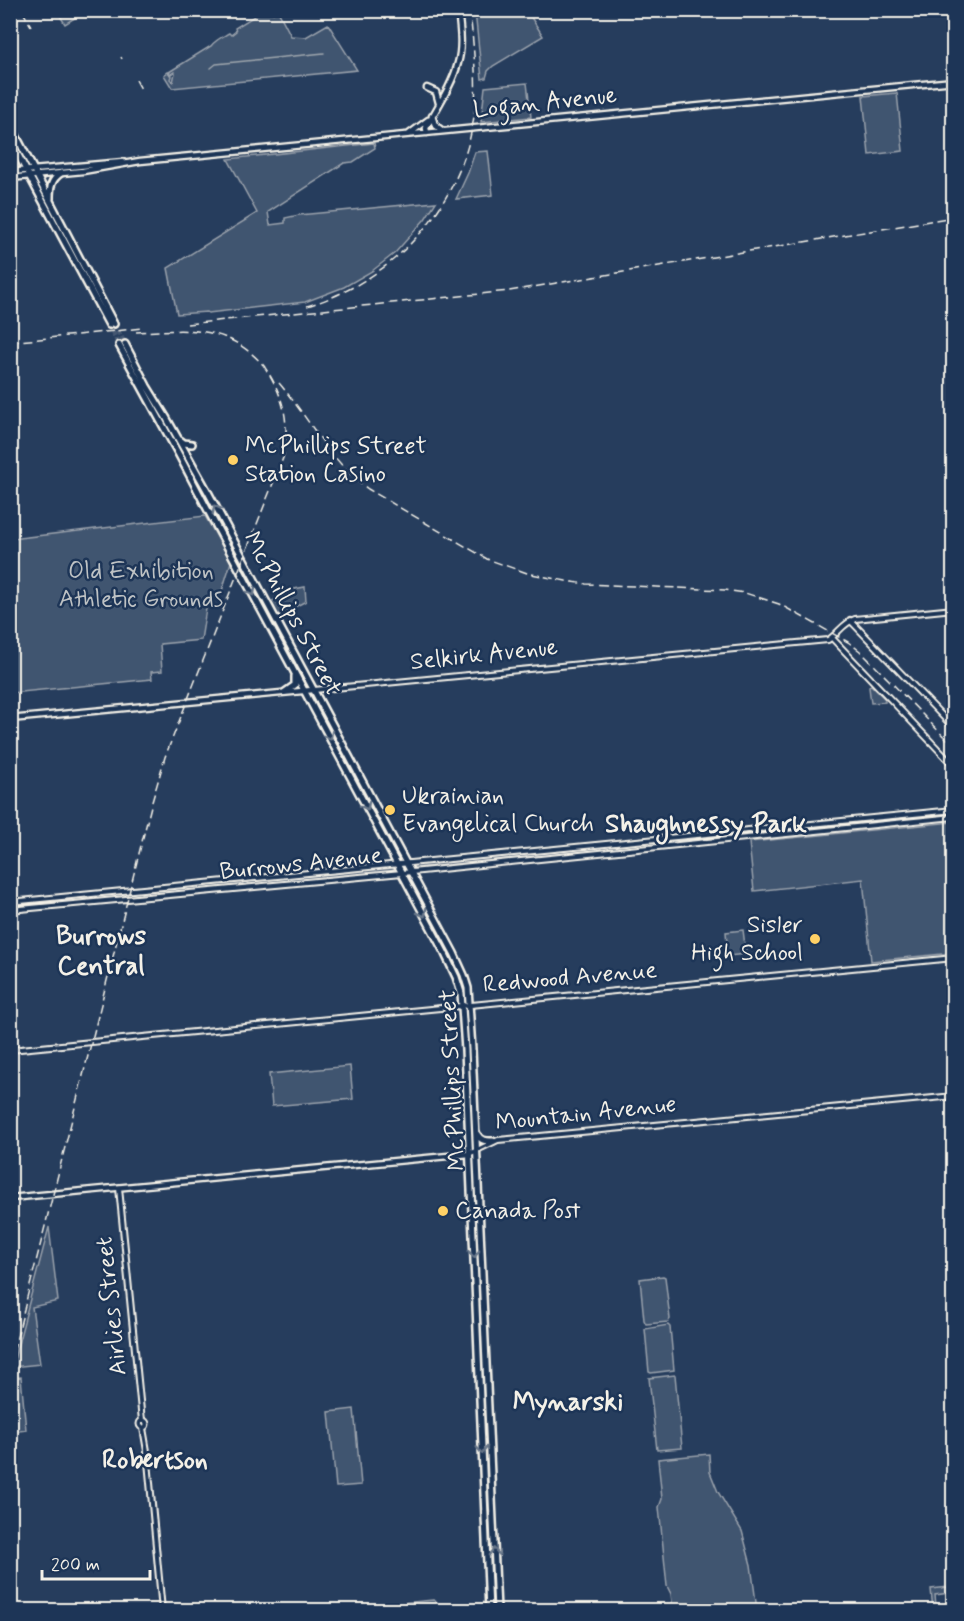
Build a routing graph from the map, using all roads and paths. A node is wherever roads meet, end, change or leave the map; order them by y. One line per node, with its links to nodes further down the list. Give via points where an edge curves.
1 (458, 10): 4 (main road, via 459,63)
2 (954, 81): 7 (main road, Logan Avenue)
3 (427, 88): 4 (main road, via 436,92)
4 (440, 103): 5 (main road)
5 (432, 116): 7 (main road); 8 (main road); 9 (main road)
6 (10, 124): 13 (main road)
7 (443, 131): 8 (main road, Logan Avenue)
8 (427, 133): 9 (main road, Logan Avenue)
9 (408, 135): 11 (main road, Logan Avenue)
10 (10, 140): 14 (main road)
11 (140, 161): 13 (main road, Logan Avenue); 15 (main road, Logan Avenue)
12 (10, 172): 14 (main road, Logan Avenue)
13 (36, 172): 14 (main road, Logan Avenue); 15 (main road, Logan Avenue); 17 (main road)
14 (28, 173): 16 (main road, Logan Avenue); 17 (main road, via 111,324)
15 (61, 173): 17 (main road, via 51,183)
16 (10, 177)
17 (50, 200)
18 (178, 440): 19 (main road); 20 (main road, McPhillips Street); 21 (main road, McPhillips Street, via 122,345)
19 (192, 444)
20 (207, 492): 21 (main road); 22 (main road, McPhillips Street, one-way to 20)
21 (201, 496): 23 (main road, McPhillips Street)
22 (231, 538): 23 (main road); 27 (main road, McPhillips Street)
23 (224, 540): 28 (main road, McPhillips Street, one-way to 28)
24 (954, 609): 25 (street)
25 (850, 620): 26 (street); 34 (street)
26 (832, 638): 31 (street, Selkirk Avenue); 35 (street)
27 (288, 643): 28 (main road); 31 (main road, McPhillips Street)
28 (281, 647): 29 (main road, McPhillips Street)
29 (294, 672): 30 (main road, McPhillips Street); 32 (main road, via 295,685)
30 (304, 690): 31 (main road, Selkirk Avenue); 32 (main road, Selkirk Avenue); 39 (main road, McPhillips Street, one-way to 39)
31 (313, 690): 38 (main road, McPhillips Street)
32 (285, 692): 33 (main road, Selkirk Avenue)
33 (10, 719)
34 (954, 728)
35 (954, 766)
36 (954, 810): 38 (street, Burrows Avenue)
37 (954, 817): 40 (street, Burrows Avenue)
38 (405, 864): 39 (street, Burrows Avenue); 40 (main road, McPhillips Street)
39 (397, 865): 41 (main road, McPhillips Street); 42 (street, Burrows Avenue)
40 (410, 871): 41 (street, Burrows Avenue); 45 (main road, McPhillips Street, via 464,975)
41 (402, 873): 43 (street, Burrows Avenue); 46 (main road, McPhillips Street, one-way to 46, via 456,977)
42 (10, 902)
43 (10, 910)
44 (954, 958): 45 (street, Redwood Avenue)
45 (470, 1005): 46 (street, Redwood Avenue); 49 (main road, McPhillips Street)
46 (462, 1006): 47 (street, Redwood Avenue); 52 (main road, McPhillips Street)
47 (10, 1050)
48 (954, 1096): 50 (street, Mountain Avenue)
49 (475, 1131): 50 (main road, via 484,1141); 51 (main road, McPhillips Street)
50 (493, 1141): 51 (street, Mountain Avenue)
51 (476, 1150): 52 (street, Mountain Avenue); 57 (main road, McPhillips Street, one-way to 51)
52 (469, 1154): 53 (main road, Mountain Avenue); 56 (main road, McPhillips Street, one-way to 56)
53 (119, 1188): 54 (main road, Mountain Avenue); 55 (street, Airlies Street)
54 (10, 1198)
55 (162, 1611)
56 (489, 1611)
57 (497, 1611)

